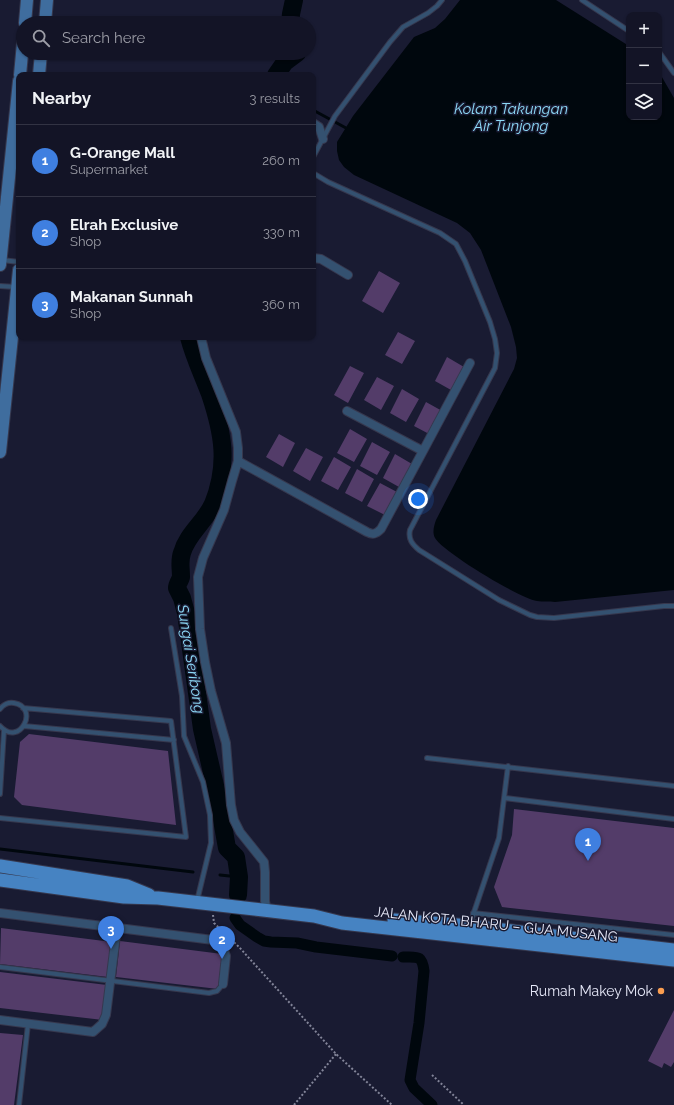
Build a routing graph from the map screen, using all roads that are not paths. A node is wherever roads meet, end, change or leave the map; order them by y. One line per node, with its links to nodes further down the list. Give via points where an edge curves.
1 (27, 0): 5 (street)
2 (47, 0): 6 (street)
3 (442, 0): 16 (lane, via 428,13 403,27 335,116)
4 (582, 0): 7 (lane)
5 (26, 16)
6 (46, 16)
7 (626, 29)
8 (662, 56): 13 (lane)
9 (21, 60): 11 (street)
10 (41, 60): 12 (street)
11 (20, 72)
12 (39, 72)
13 (674, 73)
14 (16, 109): 20 (street)
15 (316, 125): 16 (street)
16 (323, 139): 17 (lane)
17 (316, 152)
18 (316, 175): 33 (lane, via 440,233 456,244 495,339 495,368 410,530 410,540 414,545 482,590 530,616 554,618)
19 (316, 258): 23 (street)
20 (0, 260): 21 (lane); 22 (street)
21 (16, 262)
22 (0, 265)
23 (348, 275)
24 (0, 286): 25 (lane)
25 (16, 287)
26 (16, 297): 31 (street)
27 (202, 340): 32 (street, via 206,358 236,432)
28 (470, 363): 30 (street)
29 (346, 412): 30 (street)
30 (423, 451): 32 (street, via 381,529 374,534)
31 (0, 452)
32 (238, 461): 53 (street, via 224,510 203,558 198,577 200,615 204,662 226,743 234,820 240,832 264,862)
33 (674, 606)
34 (171, 628): 51 (lane, via 182,696 184,736 203,782 210,815 211,843)
35 (0, 708): 36 (lane, via 10,702)
36 (23, 708): 38 (lane, via 27,717); 40 (lane, via 171,721)
37 (0, 726): 39 (lane)
38 (24, 726): 39 (lane, via 17,731); 40 (lane)
39 (4, 730): 44 (lane)
40 (174, 740): 46 (lane, via 186,837)
41 (427, 758): 42 (lane)
42 (508, 766): 43 (lane); 45 (lane)
43 (674, 786)
44 (0, 794)
45 (505, 798): 47 (lane); 55 (lane, via 499,838)
46 (0, 818)
47 (674, 819)
48 (0, 866): 50 (main road, JALAN KOTA BHARU – GUA MUSANG, via 127,886)
49 (0, 880): 50 (main road, JALAN KOTA BHARU – GUA MUSANG, via 124,897)
50 (158, 898): 51 (main road, JALAN KOTA BHARU – GUA MUSANG)
51 (197, 903): 53 (main road, JALAN KOTA BHARU – GUA MUSANG)
52 (0, 912): 56 (street)
53 (267, 912): 55 (main road, JALAN KOTA BHARU – GUA MUSANG)
54 (499, 916): 55 (lane); 57 (lane); 58 (lane)
55 (470, 925): 57 (main road, JALAN KOTA BHARU – GUA MUSANG)
56 (117, 927): 62 (street); 63 (street, via 213,940 222,945 226,956)
57 (497, 934): 59 (main road, JALAN KOTA BHARU – GUA MUSANG); 60 (main road, JALAN KOTA BHARU – GUA MUSANG)
58 (674, 935)
59 (674, 950)
60 (674, 960)
61 (0, 966): 62 (lane)
62 (110, 980): 63 (lane, via 209,993 217,991); 65 (street, via 106,1015 102,1024 93,1032)
63 (223, 984)
64 (0, 1020): 65 (street)
65 (28, 1023): 66 (lane)
66 (19, 1105)

